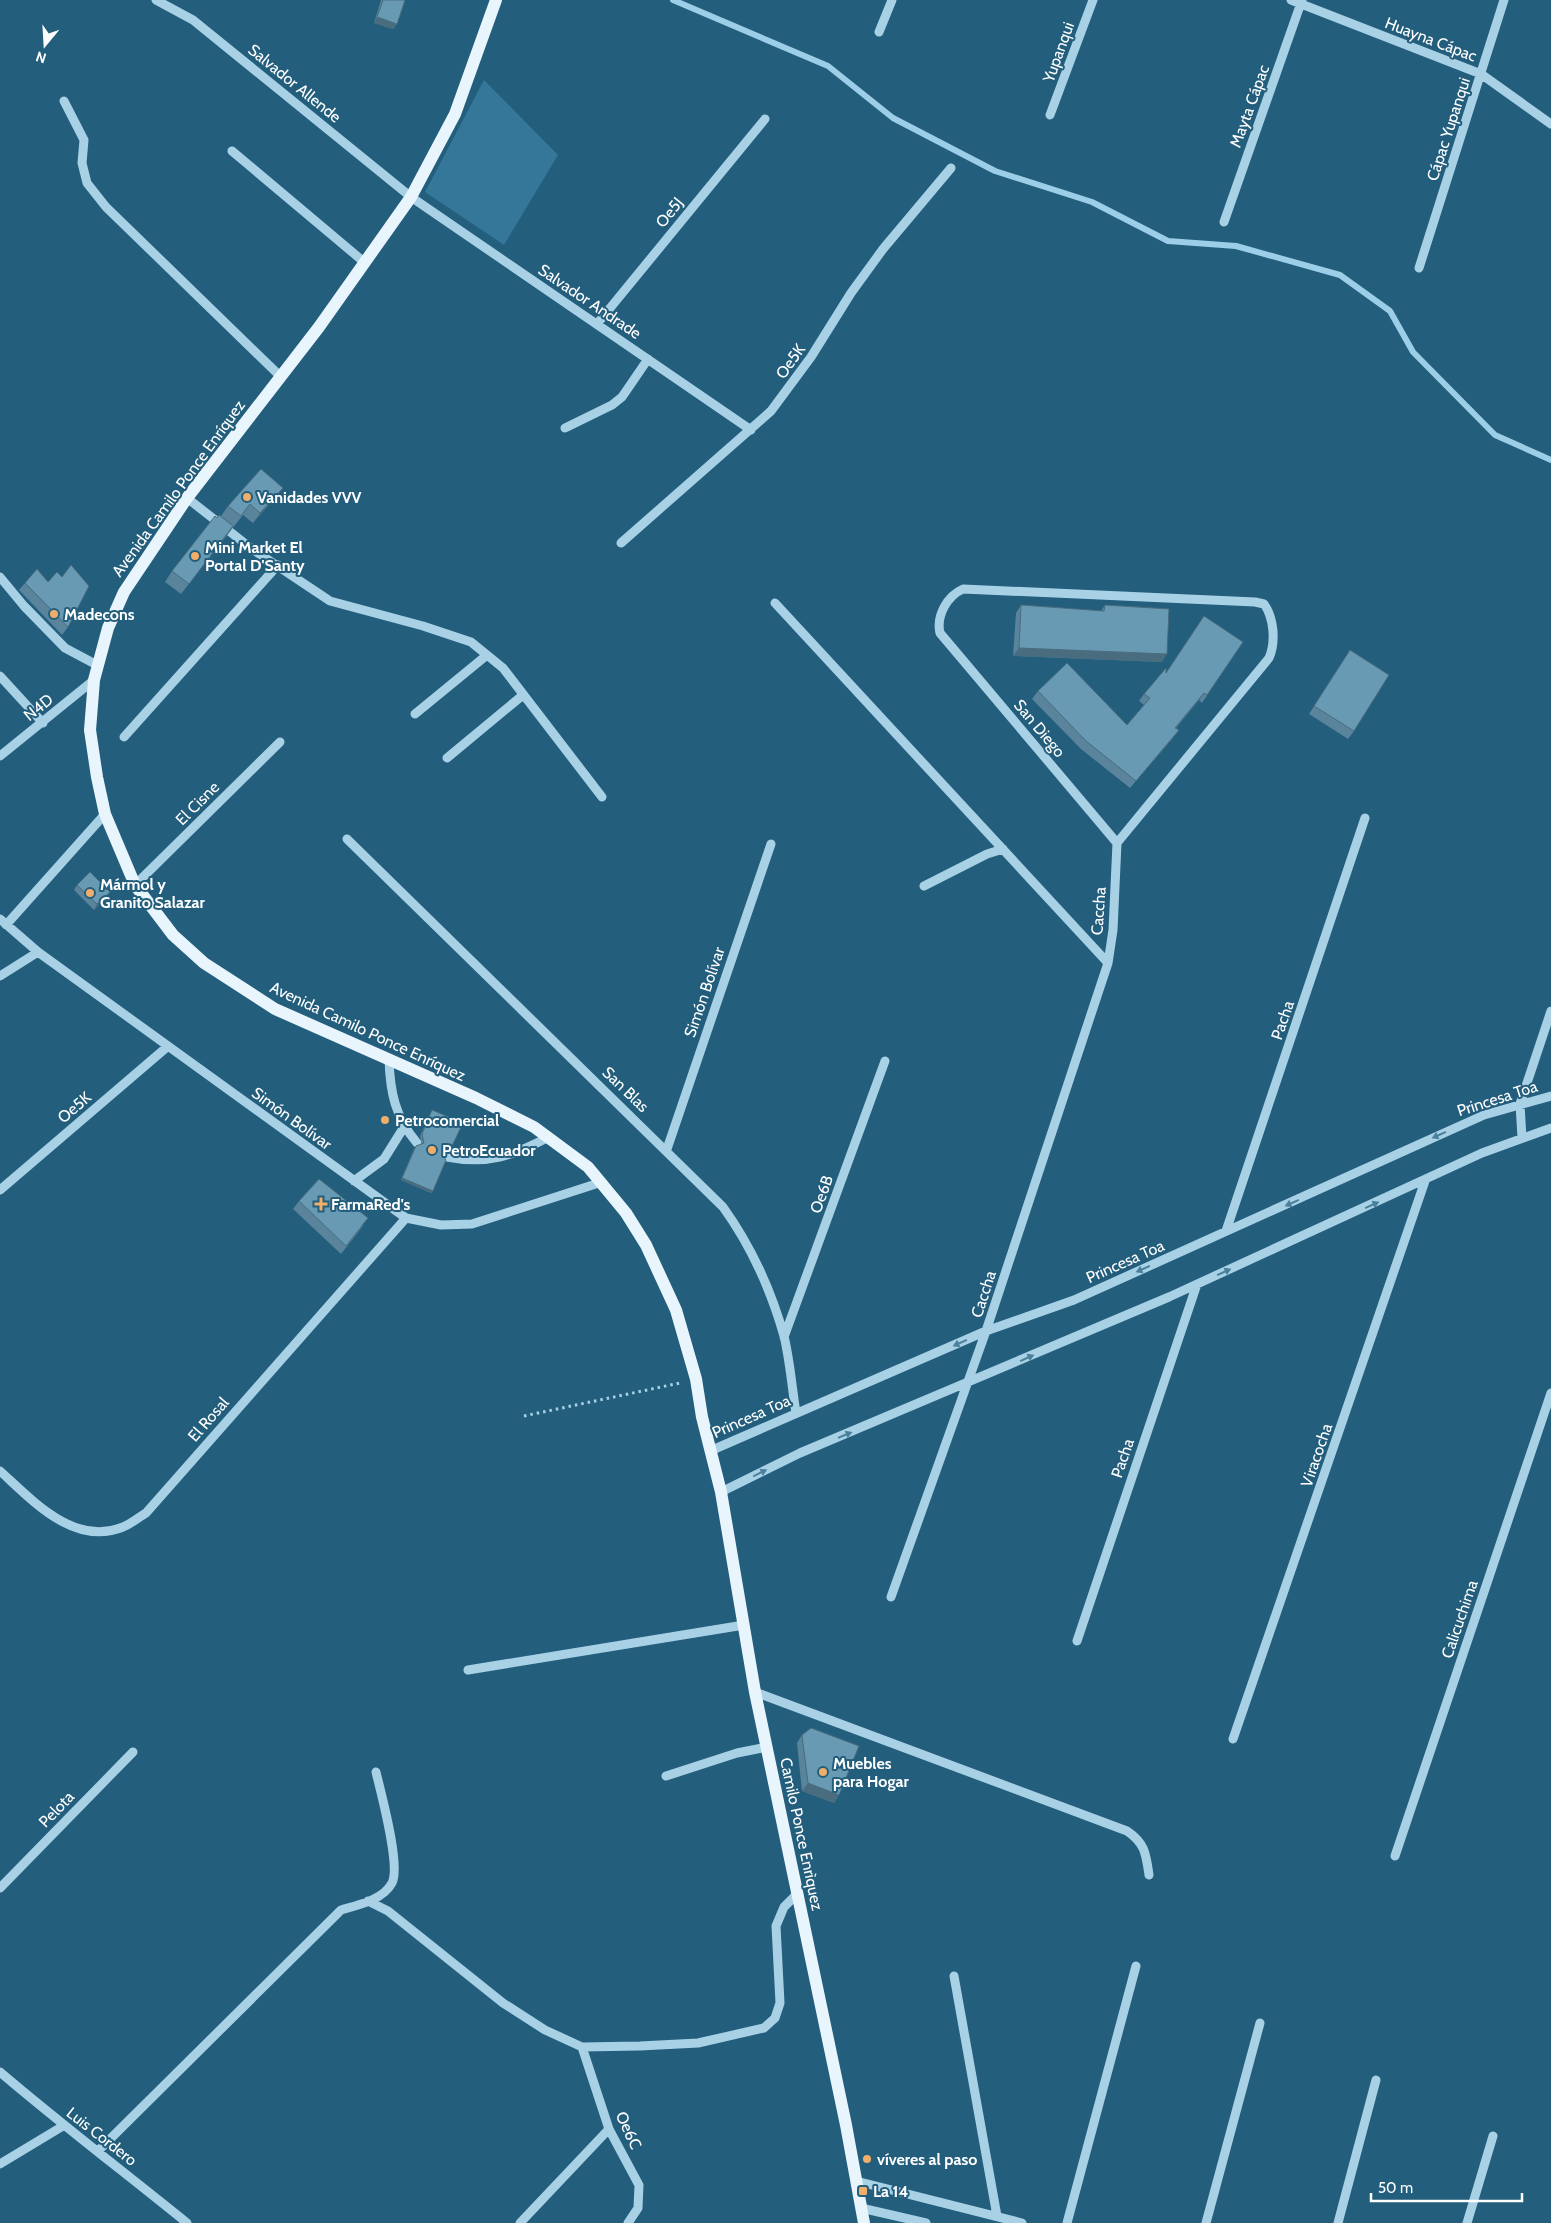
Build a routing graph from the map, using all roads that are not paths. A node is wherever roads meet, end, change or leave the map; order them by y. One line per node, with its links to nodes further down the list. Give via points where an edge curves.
1 (156, 0): 16 (street, Salvador Allende, via 193,20)
2 (496, 0): 16 (main road, Avenida Camilo Ponce Enríquez, via 455,114)
3 (892, 0): 8 (street)
4 (1093, 0): 11 (street, Yupanqui)
5 (1291, 0): 7 (street, Huayna Cápac)
6 (1504, 0): 9 (street, Cápac Yupanqui)
7 (1302, 2): 9 (street, Huayna Cápac); 17 (street, Mayta Cápac)
8 (879, 32)
9 (1481, 74): 13 (street, Huayna Cápac); 19 (street, Cápac Yupanqui)
10 (64, 101): 22 (street, via 84,140 82,163 87,183 106,207)
11 (1050, 115)
12 (765, 119): 20 (street, Oe5J)
13 (1551, 124)
14 (232, 151): 18 (street)
15 (951, 168): 24 (street, Oe5K, via 893,236 781,400)
16 (411, 197): 18 (main road, Avenida Camilo Ponce Enríquez); 20 (street, Salvador Andrade)
17 (1224, 222)
18 (364, 262): 22 (main road, Avenida Camilo Ponce Enríquez)
19 (1419, 268)
20 (597, 324): 21 (street, Salvador Andrade)
21 (648, 359): 23 (street, via 622,397); 24 (street, Salvador Andrade)
22 (280, 376): 25 (main road, Avenida Camilo Ponce Enríquez)
23 (566, 428)
24 (751, 430): 26 (street, Oe5K)
25 (187, 498): 27 (street); 31 (main road, Avenida Camilo Ponce Enríquez, via 124,592 108,628)
26 (621, 543)
27 (278, 566): 30 (street, via 330,601 471,642); 37 (street)
28 (0, 577): 31 (street, via 65,648)
29 (774, 603): 47 (street)
30 (487, 655): 34 (street, via 503,668); 35 (street)
31 (97, 665): 33 (main road, Avenida Camilo Ponce Enríquez)
32 (0, 676): 36 (street)
33 (94, 680): 36 (street, N4D); 42 (main road, Avenida Camilo Ponce Enríquez, via 90,730)
34 (523, 695): 40 (street); 41 (street)
35 (415, 714)
36 (43, 722): 39 (street, N4D)
37 (124, 737)
38 (280, 742): 48 (street, El Cisne)
39 (0, 756)
40 (447, 758)
41 (602, 797)
42 (105, 814): 48 (main road, Avenida Camilo Ponce Enríquez); 50 (street)
43 (1365, 818): 72 (street, Pacha)
44 (347, 839): 65 (street, San Blas)
45 (1117, 843): 45 (street, San Diego, via 940,633 940,616 954,593 963,589 1255,602 1264,604 1269,611 1274,642 1269,658); 52 (street, Caccha, via 1113,930)
46 (771, 844): 65 (street, Simón Bolívar)
47 (1003, 849): 49 (street); 52 (street)
48 (135, 885): 56 (main road, Avenida Camilo Ponce Enríquez, via 173,936 240,988 275,1009)
49 (924, 886)
50 (3, 922): 51 (street, Simón Bolívar)
51 (38, 952): 53 (street); 55 (street, Simón Bolívar)
52 (1108, 963): 74 (street, Caccha)
53 (0, 976)
54 (1551, 1011): 59 (street)
55 (167, 1046): 67 (street, Simón Bolívar); 70 (street, Oe5K)
56 (389, 1059): 60 (street, via 394,1101); 62 (main road, Avenida Camilo Ponce Enríquez, via 476,1098)
57 (885, 1061): 75 (street, Oe6B)
58 (1551, 1096): 59 (street, Princesa Toa)
59 (1520, 1104): 63 (street); 72 (street, Princesa Toa, one-way to 72, via 1484,1115)
60 (404, 1128): 64 (street); 67 (street, via 384,1159)
61 (1551, 1128): 63 (street)
62 (548, 1137): 66 (street, via 519,1153 492,1160 469,1161); 69 (main road, Avenida Camilo Ponce Enríquez, via 588,1167)
63 (1522, 1138): 68 (street)
64 (417, 1143)
65 (667, 1149): 75 (street, San Blas, via 723,1207 745,1238)
66 (447, 1157)
67 (354, 1181): 71 (street, Simón Bolívar)
68 (1425, 1181): 73 (street, one-way to 68); 87 (street, Viracocha)
69 (602, 1182): 71 (street, Simón Bolívar, via 472,1224 441,1225); 79 (main road, Avenida Camilo Ponce Enríquez, via 646,1245 676,1310 696,1379)
70 (0, 1190)
71 (406, 1218): 80 (street, El Rosal, via 146,1513 123,1528 99,1532 73,1526 49,1514)
72 (1226, 1232): 74 (street, Princesa Toa, one-way to 74, via 1074,1300)
73 (1196, 1284): 76 (street, one-way to 73); 84 (street, Pacha)
74 (986, 1332): 76 (street, Caccha); 78 (street, Princesa Toa, one-way to 78)
75 (784, 1337): 78 (street, San Blas)
76 (967, 1384): 81 (street, one-way to 76, via 800,1453); 82 (street, Caccha)
77 (1551, 1392): 92 (street, Calicuchima)
78 (796, 1413): 79 (street, Princesa Toa)
79 (710, 1451): 81 (main road, Camilo Ponce Enrìquez)
80 (0, 1471)
81 (721, 1492): 83 (main road, Camilo Ponce Enrìquez)
82 (891, 1596)
83 (744, 1625): 85 (street); 86 (main road, Camilo Ponce Enrìquez)
84 (1077, 1641)
85 (468, 1670)
86 (755, 1692): 88 (main road, Camilo Ponce Enrìquez); 93 (street, via 1126,1831 1138,1838 1146,1849)
87 (1233, 1739)
88 (767, 1747): 91 (street, via 737,1753); 95 (main road, Camilo Ponce Enrìquez)
89 (134, 1752): 94 (street, Pelota)
90 (376, 1772): 96 (street, via 394,1863 392,1882)
91 (666, 1776)
92 (1395, 1856)
93 (1149, 1875)
94 (0, 1888)
95 (798, 1893): 100 (street, via 784,1908 776,1926 780,2003 775,2018 764,2028 698,2043); 108 (main road, Camilo Ponce Enrìquez)
96 (368, 1901): 100 (street, via 388,1911 503,2003 545,2030); 106 (street, via 341,1910)
97 (1136, 1966): 117 (street)
98 (954, 1976): 110 (street)
99 (1260, 2023): 118 (street)
100 (582, 2047): 104 (street, Oe6C)
101 (0, 2072): 103 (street, Luis Cordero)
102 (1376, 2080): 119 (street)
103 (63, 2126): 106 (street, Luis Cordero); 107 (street)
104 (609, 2129): 112 (street); 113 (street, Oe6C, via 639,2184 638,2208)
105 (1493, 2136): 120 (street)
106 (98, 2151): 111 (street, Luis Cordero)
107 (0, 2164)
108 (856, 2181): 109 (main road, Camilo Ponce Enrìquez); 110 (street)
109 (861, 2208): 114 (main road, Camilo Ponce Enrìquez); 115 (street)
110 (997, 2216): 116 (street)
111 (187, 2223)
112 (520, 2223)
113 (628, 2223)
114 (864, 2223)
115 (926, 2223)
116 (1022, 2223)
117 (1067, 2223)
118 (1206, 2223)
119 (1338, 2223)
120 (1467, 2223)

